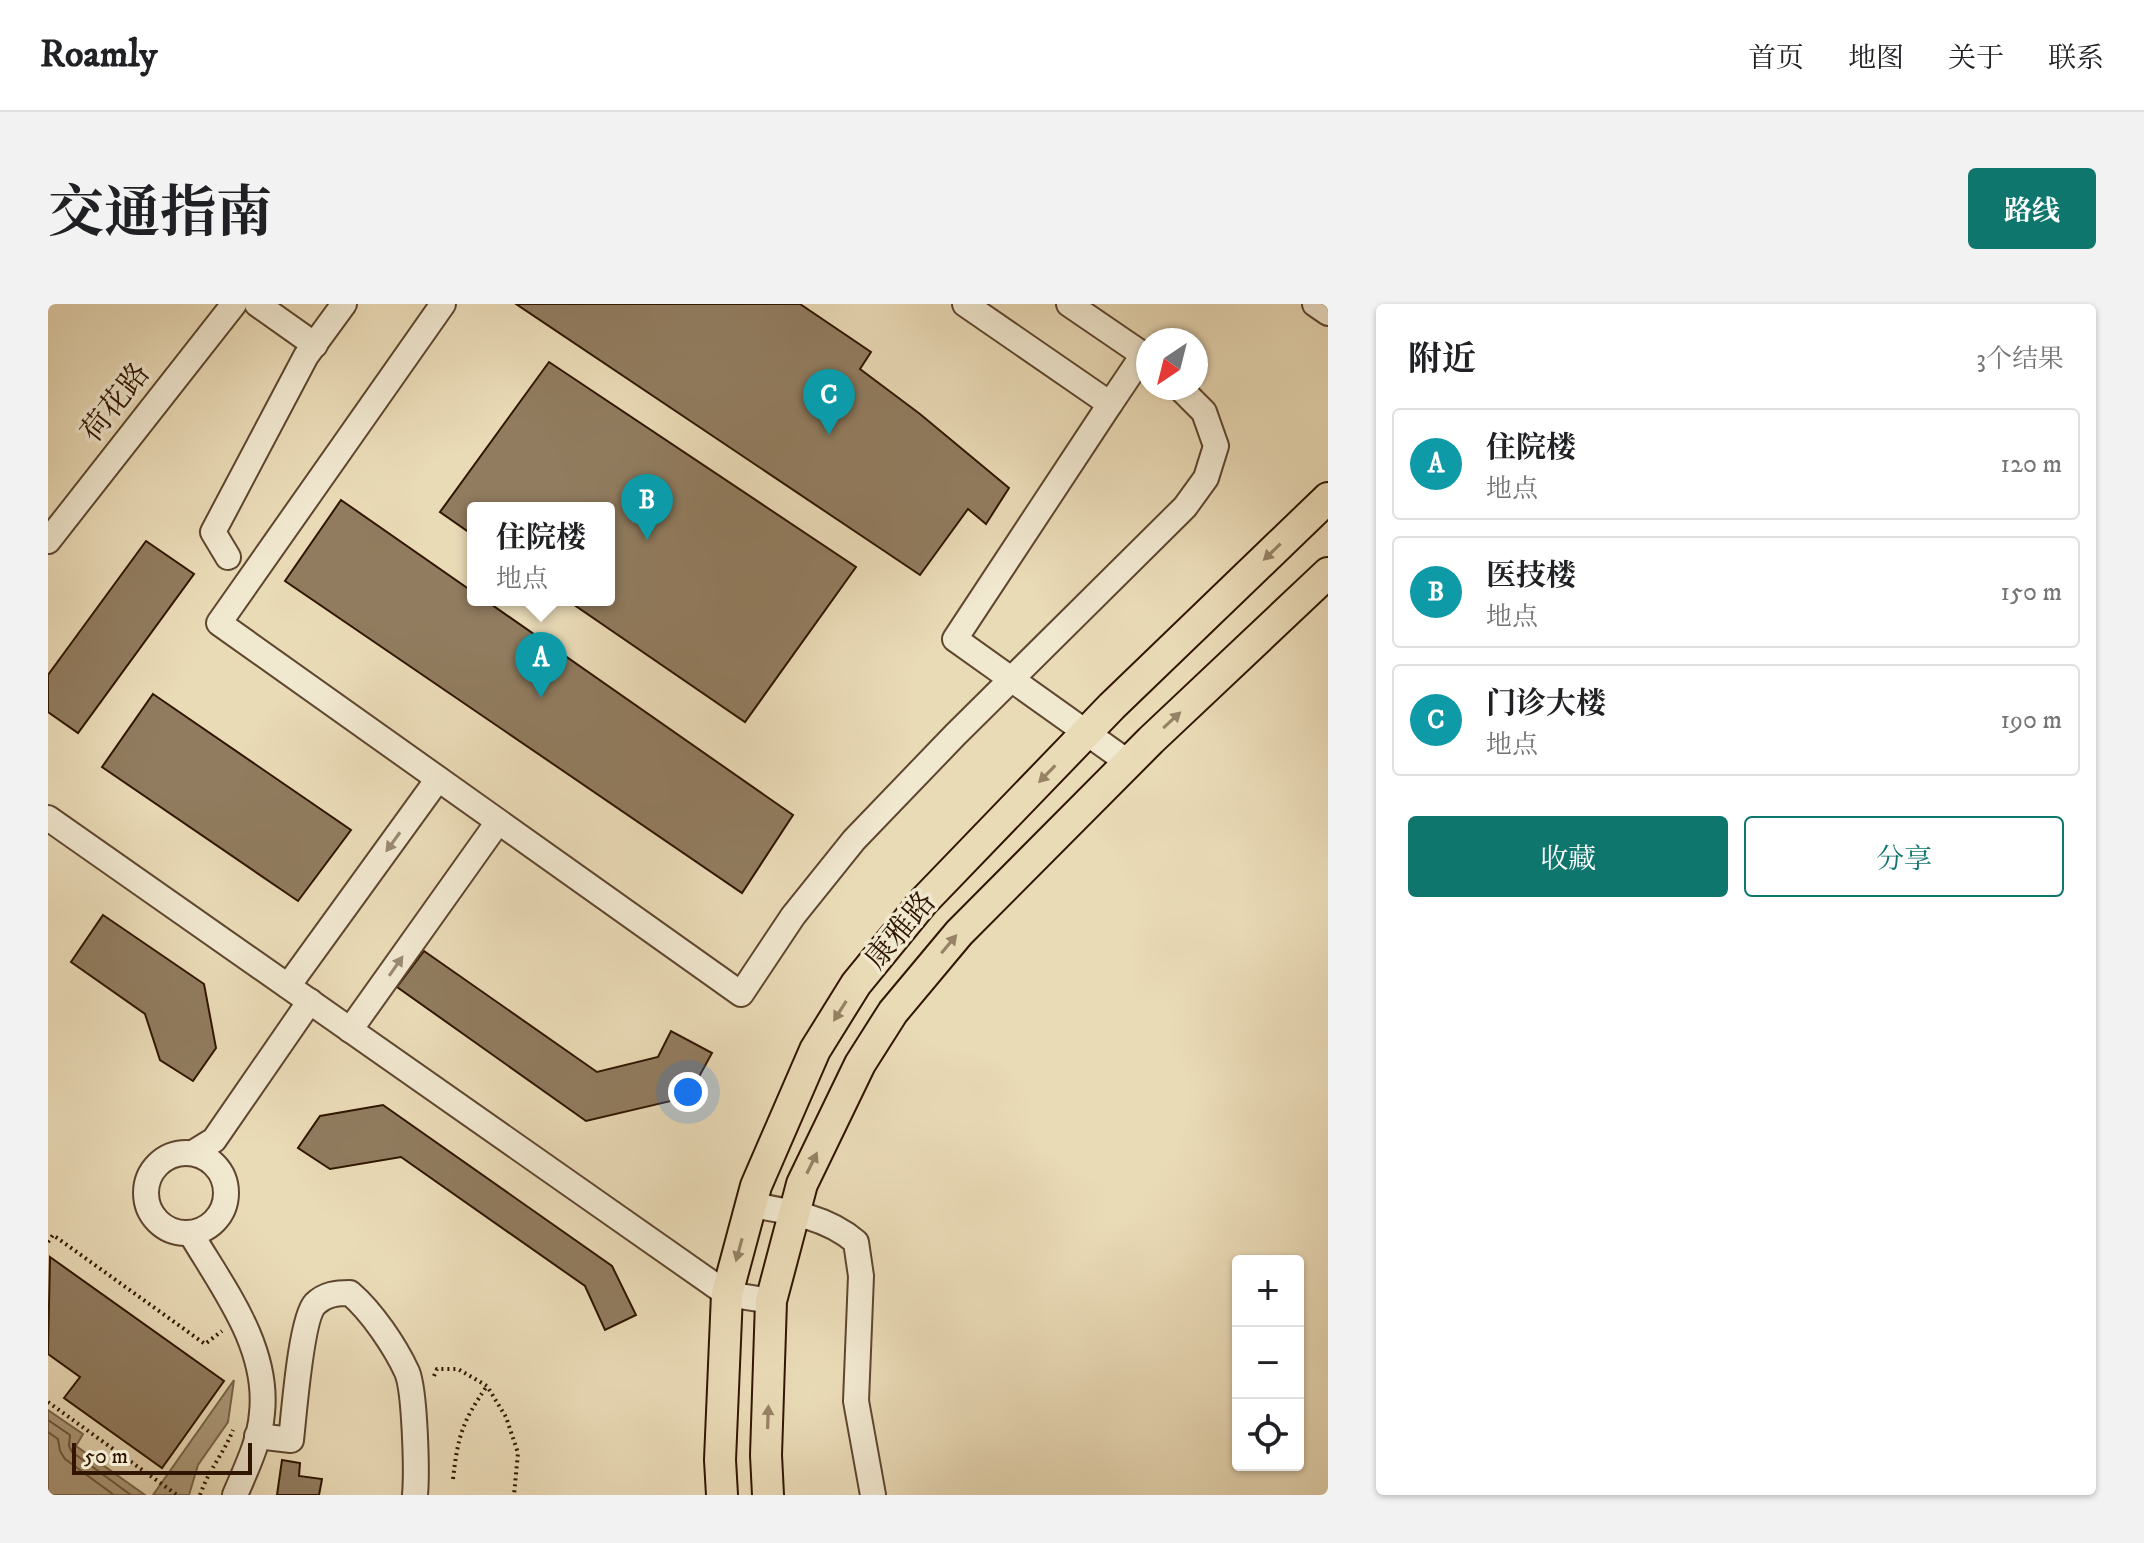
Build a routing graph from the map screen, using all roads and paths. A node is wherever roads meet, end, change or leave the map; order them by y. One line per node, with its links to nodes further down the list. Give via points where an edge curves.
1 (234, 304): 15 (street, 荷花路)
2 (257, 304): 9 (street)
3 (344, 304): 9 (street)
4 (443, 304): 21 (street, via 219,623)
5 (965, 304): 13 (street)
6 (1069, 304): 10 (street)
7 (1315, 304): 8 (street)
8 (1328, 313)
9 (315, 345): 16 (street, via 213,532)
10 (1136, 349)
11 (1136, 369): 13 (street)
12 (1192, 400): 18 (street, via 1204,412 1216,446 1206,478 1185,507)
13 (1110, 404): 18 (street, via 955,639)
14 (1328, 498): 19 (main road, 康雅路, one-way to 19)
15 (48, 541)
16 (228, 557)
17 (1328, 573): 20 (main road, 康雅路, one-way to 17)
18 (1011, 679): 19 (street); 23 (street, via 854,840 793,916 741,994)
19 (1087, 733): 20 (street); 29 (main road, 康雅路, one-way to 29, via 923,902 856,984 815,1050)
20 (1129, 763): 30 (main road, 康雅路, one-way to 20, via 802,1184 860,1064 893,1012 959,933)
21 (438, 779): 23 (street); 24 (street, one-way to 24)
22 (48, 818): 24 (street)
23 (498, 822): 26 (street, one-way to 23)
24 (288, 986): 25 (street)
25 (316, 1006): 26 (street); 27 (street, via 214,1140); 28 (street, via 227,1147)
26 (350, 1030): 33 (street)
27 (193, 1153): 28 (street); 31 (street, via 160,1162 146,1192 159,1223)
28 (221, 1172): 31 (street, via 225,1206 212,1225)
29 (751, 1205): 30 (street); 33 (main road, 康雅路, one-way to 33)
30 (795, 1212): 34 (main road, 康雅路); 51 (street, via 840,1228 856,1242 861,1276 856,1401)
31 (191, 1234): 35 (street)
32 (48, 1242): 36 (path, via 53,1235 205,1344)
33 (727, 1294): 34 (street); 49 (main road, 康雅路)
34 (771, 1301): 50 (main road, 康雅路, one-way to 34)
35 (240, 1318): 36 (path); 42 (street, via 256,1352 263,1413)
36 (215, 1336): 37 (path)
37 (224, 1344)
38 (487, 1386): 40 (path, via 458,1369 437,1369); 43 (path, via 457,1443); 48 (path, via 506,1417 518,1453)
39 (48, 1402): 44 (path)
40 (413, 1416): 42 (street, via 408,1374 367,1308 350,1293 332,1293 314,1305 305,1332 291,1440); 47 (street)
41 (236, 1421): 45 (path)
42 (257, 1436): 46 (street)
43 (453, 1479)
44 (177, 1495)
45 (200, 1495)
46 (235, 1495)
47 (415, 1495)
48 (514, 1495)
49 (722, 1495)
50 (768, 1495)
51 (873, 1495)

